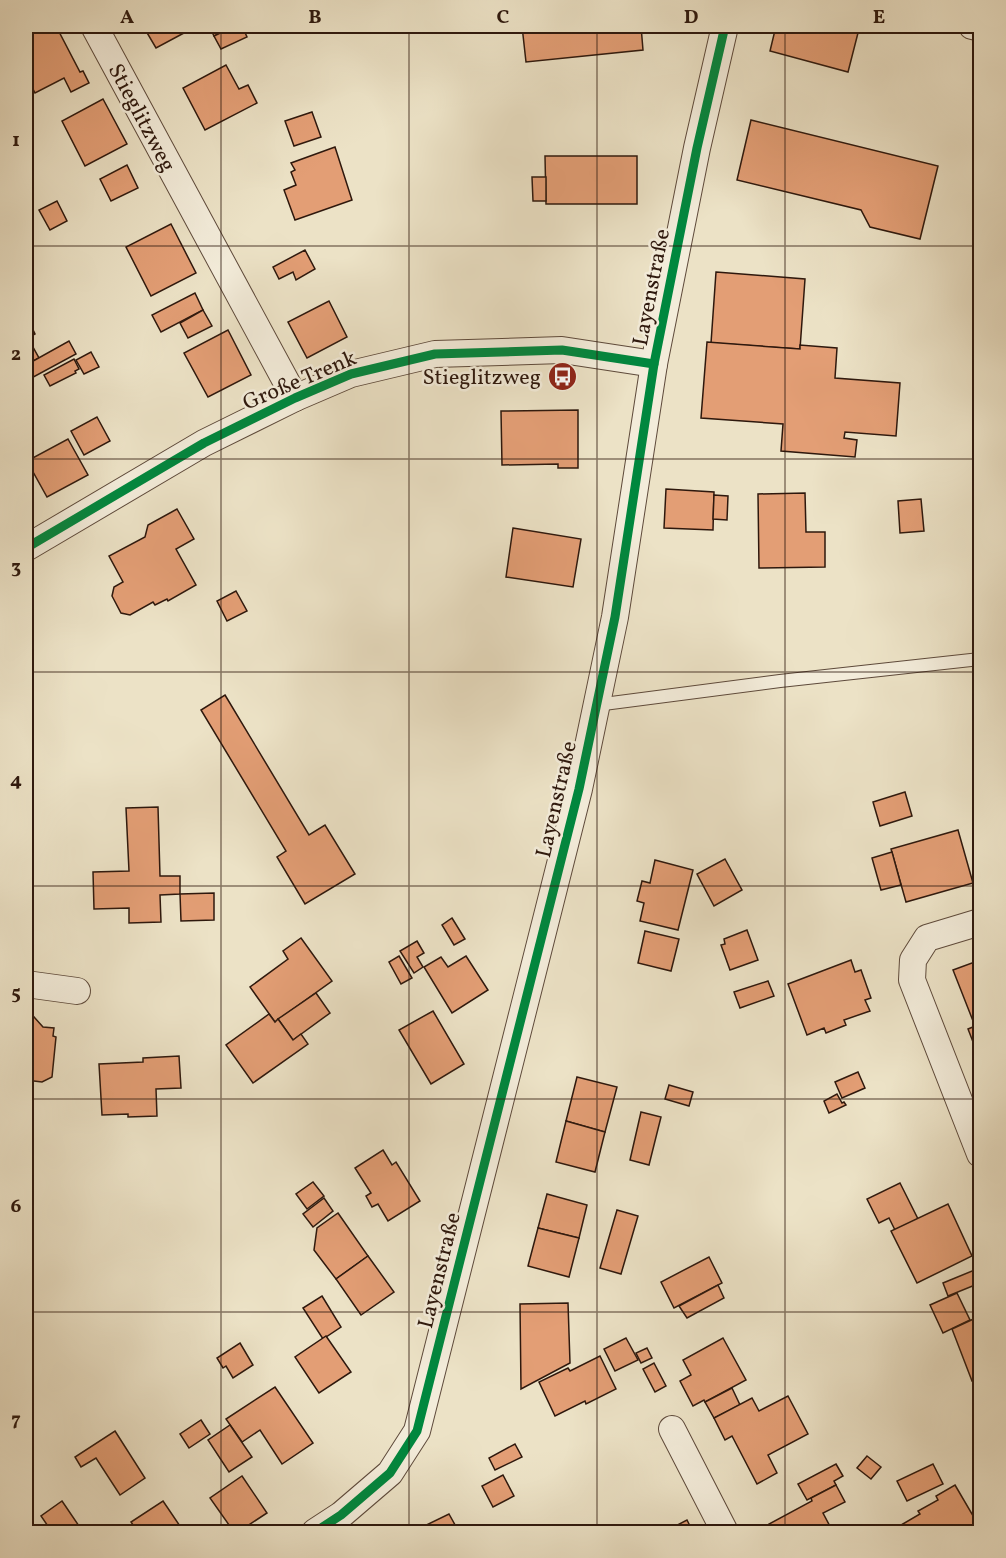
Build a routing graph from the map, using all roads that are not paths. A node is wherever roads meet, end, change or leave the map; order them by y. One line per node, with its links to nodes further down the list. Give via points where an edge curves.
1 (94, 26): 6 (street, Stieglitzweg)
2 (725, 26): 5 (street, Layenstraße)
3 (972, 26): 4 (street)
4 (981, 28)
5 (654, 364): 6 (street, Große Trenk, via 562,350 435,354 351,374); 9 (street, Layenstraße, via 615,617)
6 (295, 398): 7 (street, Große Trenk)
7 (28, 540)
8 (981, 659): 9 (lane)
9 (596, 705): 15 (street, Layenstraße, via 579,789 417,1431 390,1473)
10 (981, 922): 13 (street, via 927,938 913,960 912,981)
11 (26, 984): 12 (street)
12 (77, 991)
13 (981, 1154)
14 (672, 1429): 17 (street)
15 (345, 1524): 16 (street, Layenstraße)
16 (315, 1533)
17 (725, 1533)

